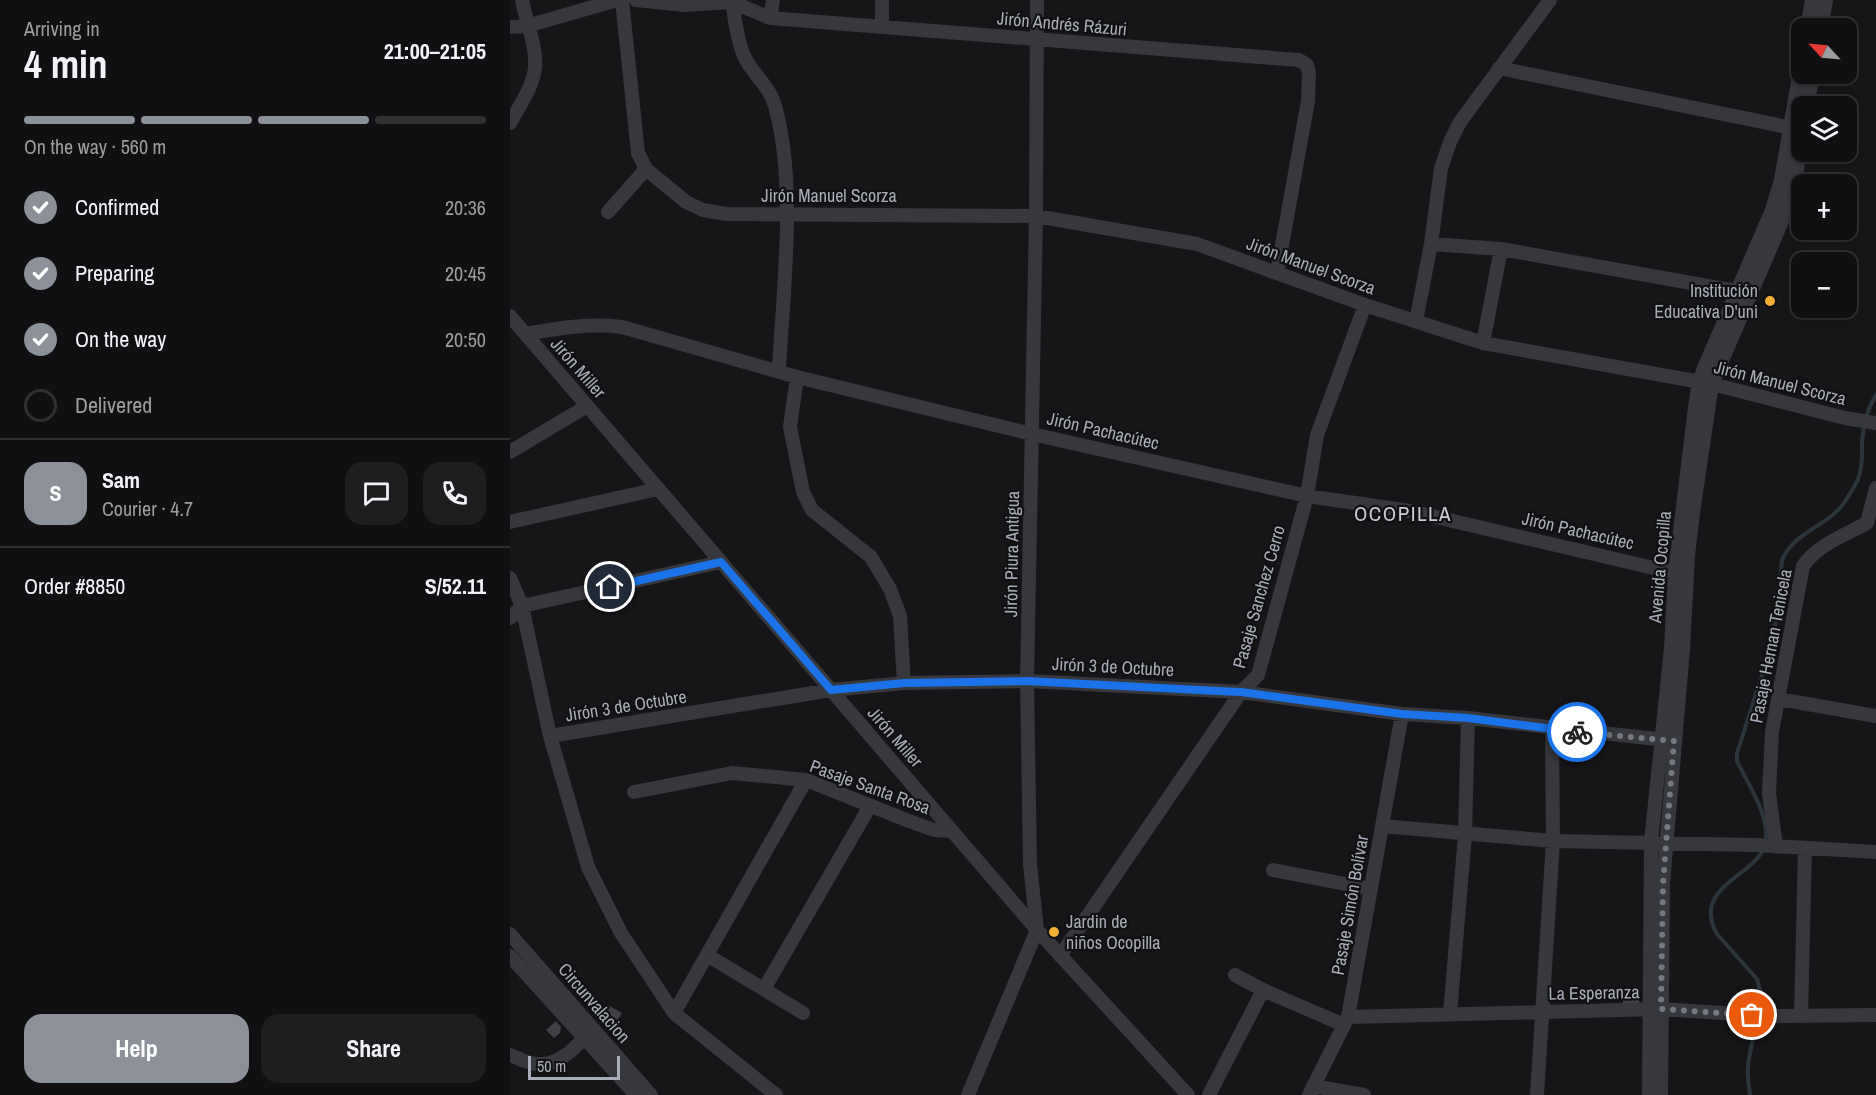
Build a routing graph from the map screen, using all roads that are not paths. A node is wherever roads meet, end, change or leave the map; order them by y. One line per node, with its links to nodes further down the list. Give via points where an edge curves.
1 (522, 0): 15 (street)
2 (617, 0): 15 (street)
3 (622, 0): 24 (street, via 638,153)
4 (636, 0): 11 (street, Jirón Andrés Rázuri, via 685,5)
5 (773, 0): 12 (street)
6 (882, 0): 16 (street)
7 (1037, 0): 18 (street, Jirón Piura Antigua)
8 (1550, 0): 19 (street)
9 (1812, 0): 13 (street)
10 (1826, 0): 14 (street)
11 (737, 1): 12 (street, Jirón Andrés Rázuri); 26 (street, via 744,55 775,103 786,172)
12 (770, 18): 16 (street, Jirón Andrés Rázuri)
13 (1809, 18)
14 (1823, 18)
15 (527, 26): 17 (street); 20 (street, via 535,52 535,70)
16 (882, 26): 18 (street, Jirón Andrés Rázuri)
17 (510, 27)
18 (1037, 40): 27 (street, Jirón Piura Antigua); 30 (street, Jirón Andrés Rázuri, via 1299,60 1307,65 1308,101)
19 (1499, 68): 21 (street); 28 (street, via 1450,142 1441,168)
20 (510, 123)
21 (1791, 127)
22 (1791, 145): 31 (street, Avenida Ocopilla, via 1772,210)
23 (1798, 162): 39 (street, Avenida Ocopilla, via 1786,212)
24 (646, 170): 25 (street); 26 (street, Jirón Manuel Scorza, via 686,202 703,210)
25 (608, 212)
26 (787, 214): 27 (street, Jirón Manuel Scorza); 37 (street)
27 (1036, 216): 30 (street, Jirón Manuel Scorza, via 1197,244); 42 (street, Jirón Piura Antigua)
28 (1431, 244): 29 (street); 34 (street)
29 (1501, 249): 31 (street); 36 (street)
30 (1277, 273): 32 (street, Jirón Manuel Scorza)
31 (1736, 291): 39 (street, Avenida Ocopilla)
32 (1365, 304): 34 (street, Jirón Manuel Scorza); 46 (street, Pasaje Sanchez Cerro, via 1317,435)
33 (510, 316): 35 (street, Jirón Miller)
34 (1416, 321): 36 (street, Jirón Manuel Scorza)
35 (518, 332): 37 (street, Jirón Pachacútec, via 597,324 622,327); 40 (street, Jirón Miller)
36 (1483, 343): 39 (street, Jirón Manuel Scorza)
37 (779, 370): 38 (street, Jirón Pachacútec)
38 (797, 376): 42 (street, Jirón Pachacútec); 55 (street, via 790,427 803,492 812,510 871,557 890,590 900,616)
39 (1706, 383): 41 (street, Jirón Manuel Scorza); 50 (street, Avenida Ocopilla); 65 (street, Avenida Ocopilla, via 1688,555 1683,649)
40 (587, 406): 43 (street); 45 (street, Jirón Miller)
41 (1876, 423)
42 (1032, 434): 46 (street, Jirón Pachacútec); 54 (street, Jirón Piura Antigua)
43 (510, 452)
44 (1876, 488): 48 (street, Pasaje Hernan Tenicela)
45 (658, 489): 47 (street); 49 (street, Jirón Miller)
46 (1307, 496): 50 (street, Jirón Pachacútec, via 1410,511); 57 (street, Pasaje Sanchez Cerro, via 1258,675)
47 (510, 522)
48 (1871, 524): 58 (street, Pasaje Hernan Tenicela, via 1810,555 1803,566)
49 (721, 562): 52 (street); 56 (street, Jirón Miller)
50 (1675, 573): 65 (street, Avenida Ocopilla)
51 (510, 578): 52 (street)
52 (522, 606): 53 (street); 64 (street)
53 (510, 618)
54 (1027, 681): 55 (street, Jirón 3 de Octubre); 57 (street, Jirón 3 de Octubre); 79 (street, Jirón Piura Antigua, via 1030,864)
55 (904, 683): 56 (street, Jirón 3 de Octubre)
56 (831, 690): 64 (street, Jirón 3 de Octubre); 70 (street, Jirón Miller)
57 (1241, 692): 60 (street, Jirón 3 de Octubre); 83 (street, Pasaje Sanchez Cerro)
58 (1779, 699): 61 (street); 74 (street, Pasaje Hernan Tenicela, via 1772,732 1769,793)
59 (1876, 711): 61 (street)
60 (1402, 714): 62 (street, Jirón 3 de Octubre); 69 (street, Pasaje Simón Bolívar)
61 (1876, 716)
62 (1468, 718): 63 (street, Jirón 3 de Octubre); 71 (street)
63 (1552, 729): 65 (street, Jirón 3 de Octubre); 72 (street)
64 (550, 736): 89 (street, via 588,867 621,933)
65 (1669, 741): 73 (street, Avenida Ocopilla)
66 (806, 780): 67 (street, Pasaje Santa Rosa, via 732,773); 68 (street, Pasaje Santa Rosa); 81 (street)
67 (634, 792)
68 (870, 806): 70 (street, Pasaje Santa Rosa, via 934,830); 85 (street)
69 (1382, 826): 71 (street); 78 (street, Pasaje Simón Bolívar)
70 (952, 831): 79 (street, Jirón Miller)
71 (1465, 835): 72 (street); 91 (street)
72 (1553, 841): 73 (street); 88 (street)
73 (1658, 842): 74 (street); 87 (street, Avenida Ocopilla)
74 (1776, 847): 75 (street)
75 (1805, 848): 76 (street); 93 (street)
76 (1876, 852)
77 (1273, 870): 78 (street)
78 (1371, 889): 94 (street, Pasaje Simón Bolívar)
79 (1036, 930): 83 (street, Jirón Miller); 101 (street, Jirón Piura Antigua)
80 (510, 934): 95 (street, Circunvalacion)
81 (707, 955): 85 (street); 89 (street)
82 (510, 956): 95 (street, Circunvalacion)
83 (1060, 956): 102 (street, Jirón Miller)
84 (1235, 975): 86 (street)
85 (764, 989): 90 (street)
86 (1263, 990): 94 (street); 103 (street)
87 (1655, 1010): 88 (street, La Esperanza); 93 (street, La Esperanza); 106 (street, Avenida Ocopilla); 107 (street, Avenida Ocopilla)
88 (1542, 1012): 91 (street, La Esperanza); 105 (street)
89 (674, 1013): 100 (street)
90 (803, 1013)
91 (1450, 1014): 94 (street, La Esperanza)
92 (1876, 1015): 93 (street, La Esperanza)
93 (1801, 1016)
94 (1346, 1021): 97 (street, Pasaje Simón Bolívar)
95 (588, 1034): 96 (street, via 570,1053 551,1063 536,1064); 98 (street, Circunvalacion); 99 (street, Circunvalacion)
96 (510, 1054)
97 (1311, 1091): 104 (street)
98 (636, 1095)
99 (651, 1095)
100 (776, 1095)
101 (968, 1095)
102 (1188, 1095)
103 (1209, 1095)
104 (1364, 1095)
105 (1537, 1095)
106 (1649, 1095)
107 (1661, 1095)

